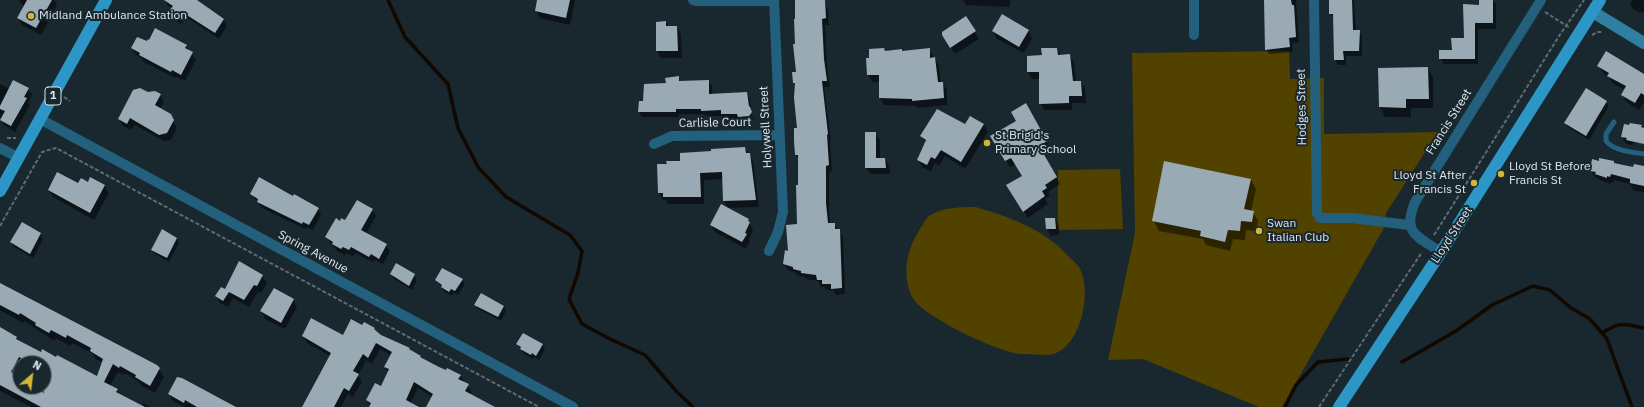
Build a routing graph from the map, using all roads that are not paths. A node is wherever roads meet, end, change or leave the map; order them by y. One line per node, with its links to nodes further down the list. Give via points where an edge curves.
1 (106, 0): 11 (main road, 1)
2 (693, 0): 3 (street)
3 (774, 0): 13 (street, Holywell Street)
4 (1194, 0): 9 (street)
5 (1314, 0): 19 (street, Hodges Street, via 1317,213 1320,218 1352,218)
6 (1600, 0): 8 (main road, Lloyd Street)
7 (1538, 3): 19 (street, Francis Street, via 1415,202)
8 (1592, 12): 10 (street); 21 (main road, Lloyd Street)
9 (1194, 35)
10 (1644, 43)
11 (40, 119): 17 (main road, 1); 22 (street, Spring Avenue)
12 (1614, 122): 16 (lane, via 1606,134 1609,145)
13 (779, 135): 14 (street, Carlisle Court, via 672,136); 20 (street, Holywell Street, via 783,212 778,232)
14 (654, 144)
15 (0, 148): 17 (street)
16 (1644, 154)
17 (19, 158): 18 (main road, 1)
18 (0, 191)
19 (1409, 225): 21 (street, via 1418,237)
20 (769, 251)
21 (1441, 252): 23 (main road, Lloyd Street)
22 (573, 407)
23 (1339, 407)

